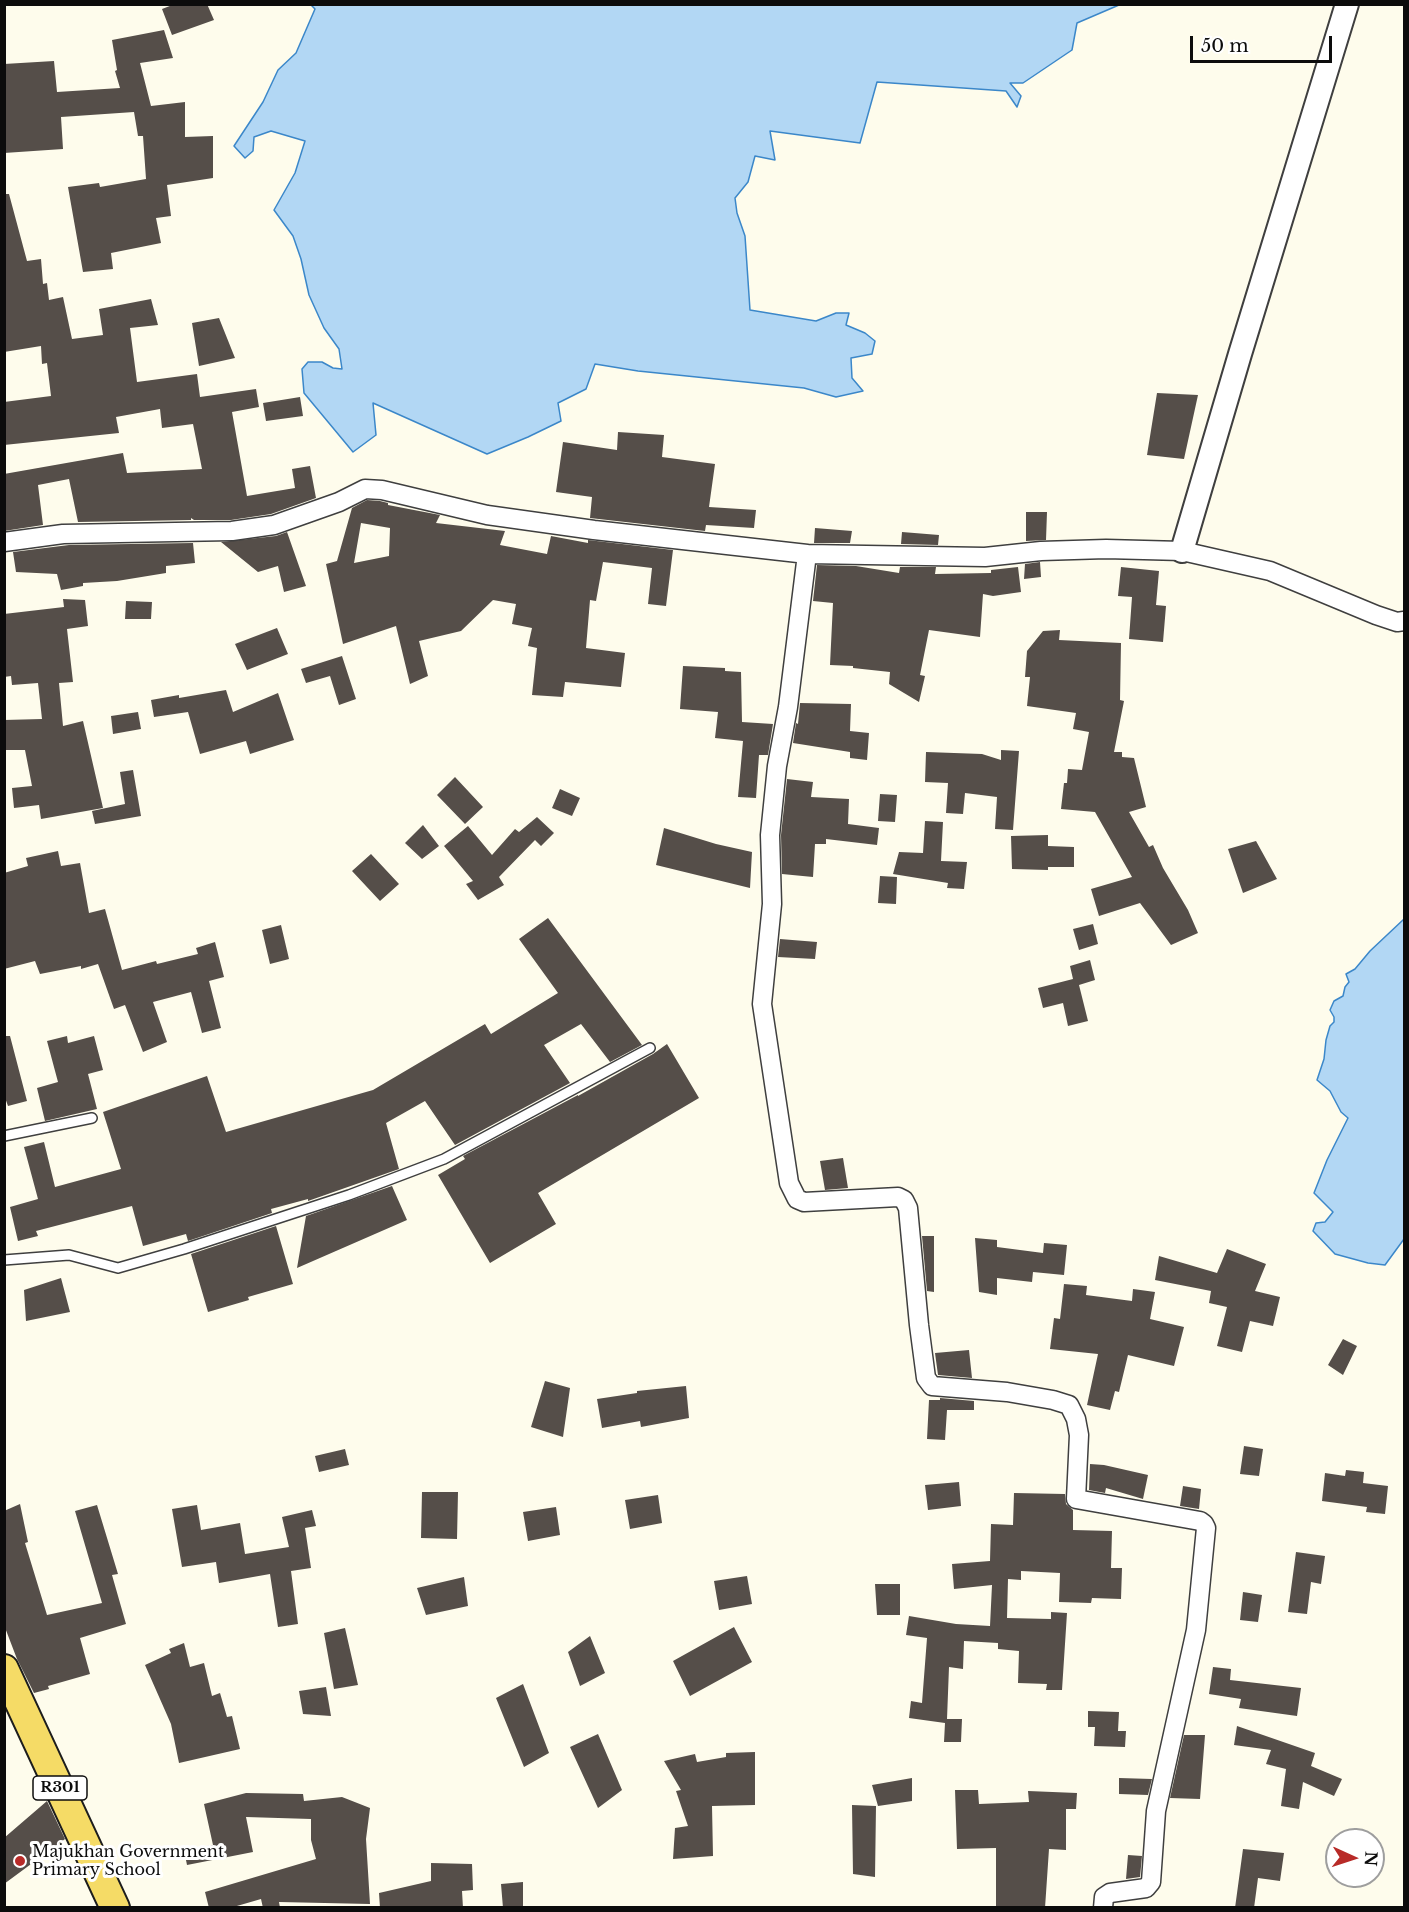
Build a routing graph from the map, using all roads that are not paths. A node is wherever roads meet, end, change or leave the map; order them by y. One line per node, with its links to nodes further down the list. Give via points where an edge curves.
1 (1347, 4): 3 (street)
2 (4, 542): 4 (street, via 63,534 232,531 274,525 365,489 487,515)
3 (1182, 551): 4 (street, via 1107,549 985,556); 5 (street, via 1270,571 1376,615)
4 (807, 554): 12 (street, via 770,835 771,904 762,1004 789,1183 797,1198 804,1202 898,1197 904,1200 926,1378 932,1386 1007,1392 1069,1405 1079,1435 1076,1499 1200,1521 1206,1528 1196,1630 1156,1811 1151,1882 1146,1888 1110,1893 1104,1897)
5 (1404, 621)
6 (650, 1048): 9 (lane, via 444,1159 228,1235 118,1268 69,1255)
7 (92, 1118): 8 (lane)
8 (4, 1137)
9 (4, 1260)
10 (6, 1677): 11 (main road, R301)
11 (115, 1908)
12 (1103, 1908)

